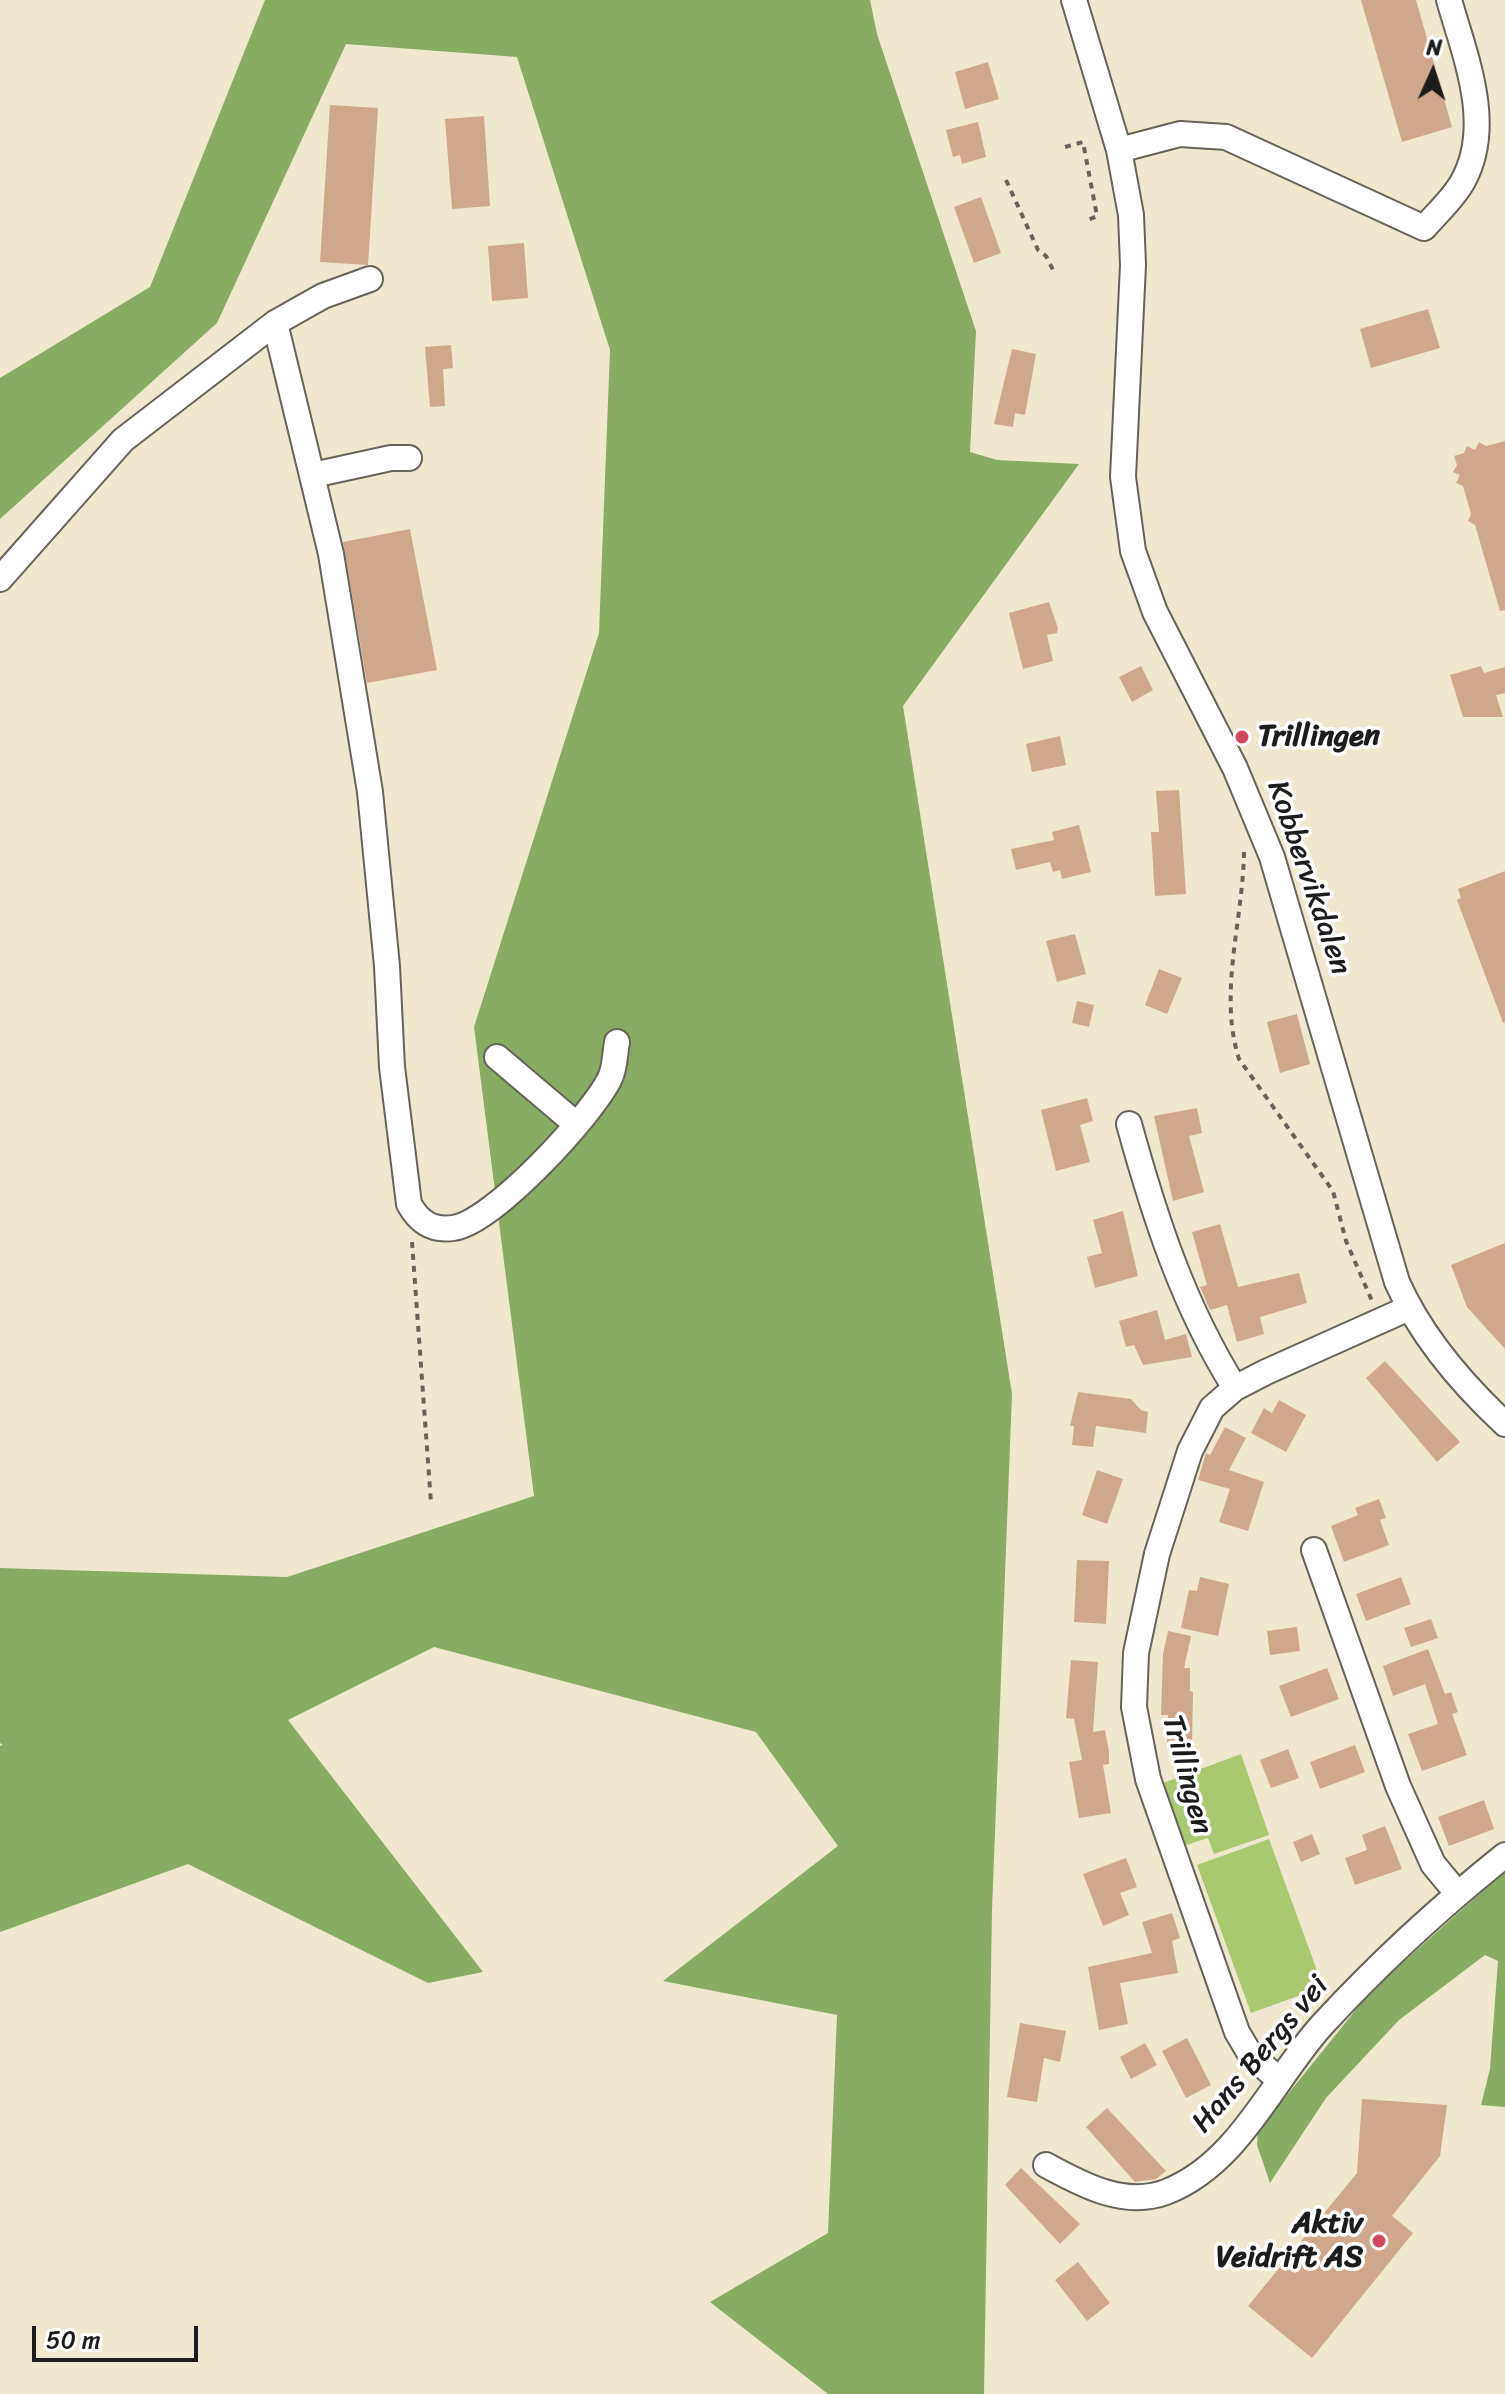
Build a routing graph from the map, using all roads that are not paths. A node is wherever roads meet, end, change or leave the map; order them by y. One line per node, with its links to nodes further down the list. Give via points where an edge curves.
1 (1074, 0): 3 (street, Kobbervikdalen)
2 (1449, 0): 3 (street, via 1477,125 1463,181 1424,228 1226,137 1170,136)
3 (1119, 150): 13 (street, Kobbervikdalen, via 1132,231 1123,477 1133,551 1155,612 1235,768 1272,857 1376,1218)
4 (370, 279): 5 (street, via 323,296)
5 (275, 323): 7 (street); 8 (street, via 123,440)
6 (409, 458): 7 (street)
7 (313, 475): 11 (street, via 348,646 370,792 392,1067 409,1204 429,1226 464,1225 523,1181)
8 (0, 579)
9 (617, 1042): 11 (street, via 613,1074)
10 (497, 1057): 11 (street)
11 (576, 1124)
12 (1129, 1124): 14 (street, via 1171,1264)
13 (1409, 1308): 14 (street, Trillingen); 15 (street, Kobbervikdalen, via 1439,1353)
14 (1235, 1388): 19 (street, Trillingen, via 1203,1423 1169,1514 1136,1653 1134,1707 1148,1779 1226,2007 1250,2054)
15 (1505, 1424)
16 (1314, 1550): 18 (street, via 1398,1786 1433,1864)
17 (1505, 1855): 18 (street, Hans Bergs vei)
18 (1457, 1893): 19 (street, Hans Bergs vei, via 1321,2026)
19 (1279, 2080): 20 (street, Hans Bergs vei, via 1216,2160 1166,2192 1117,2196)
20 (1046, 2165)

